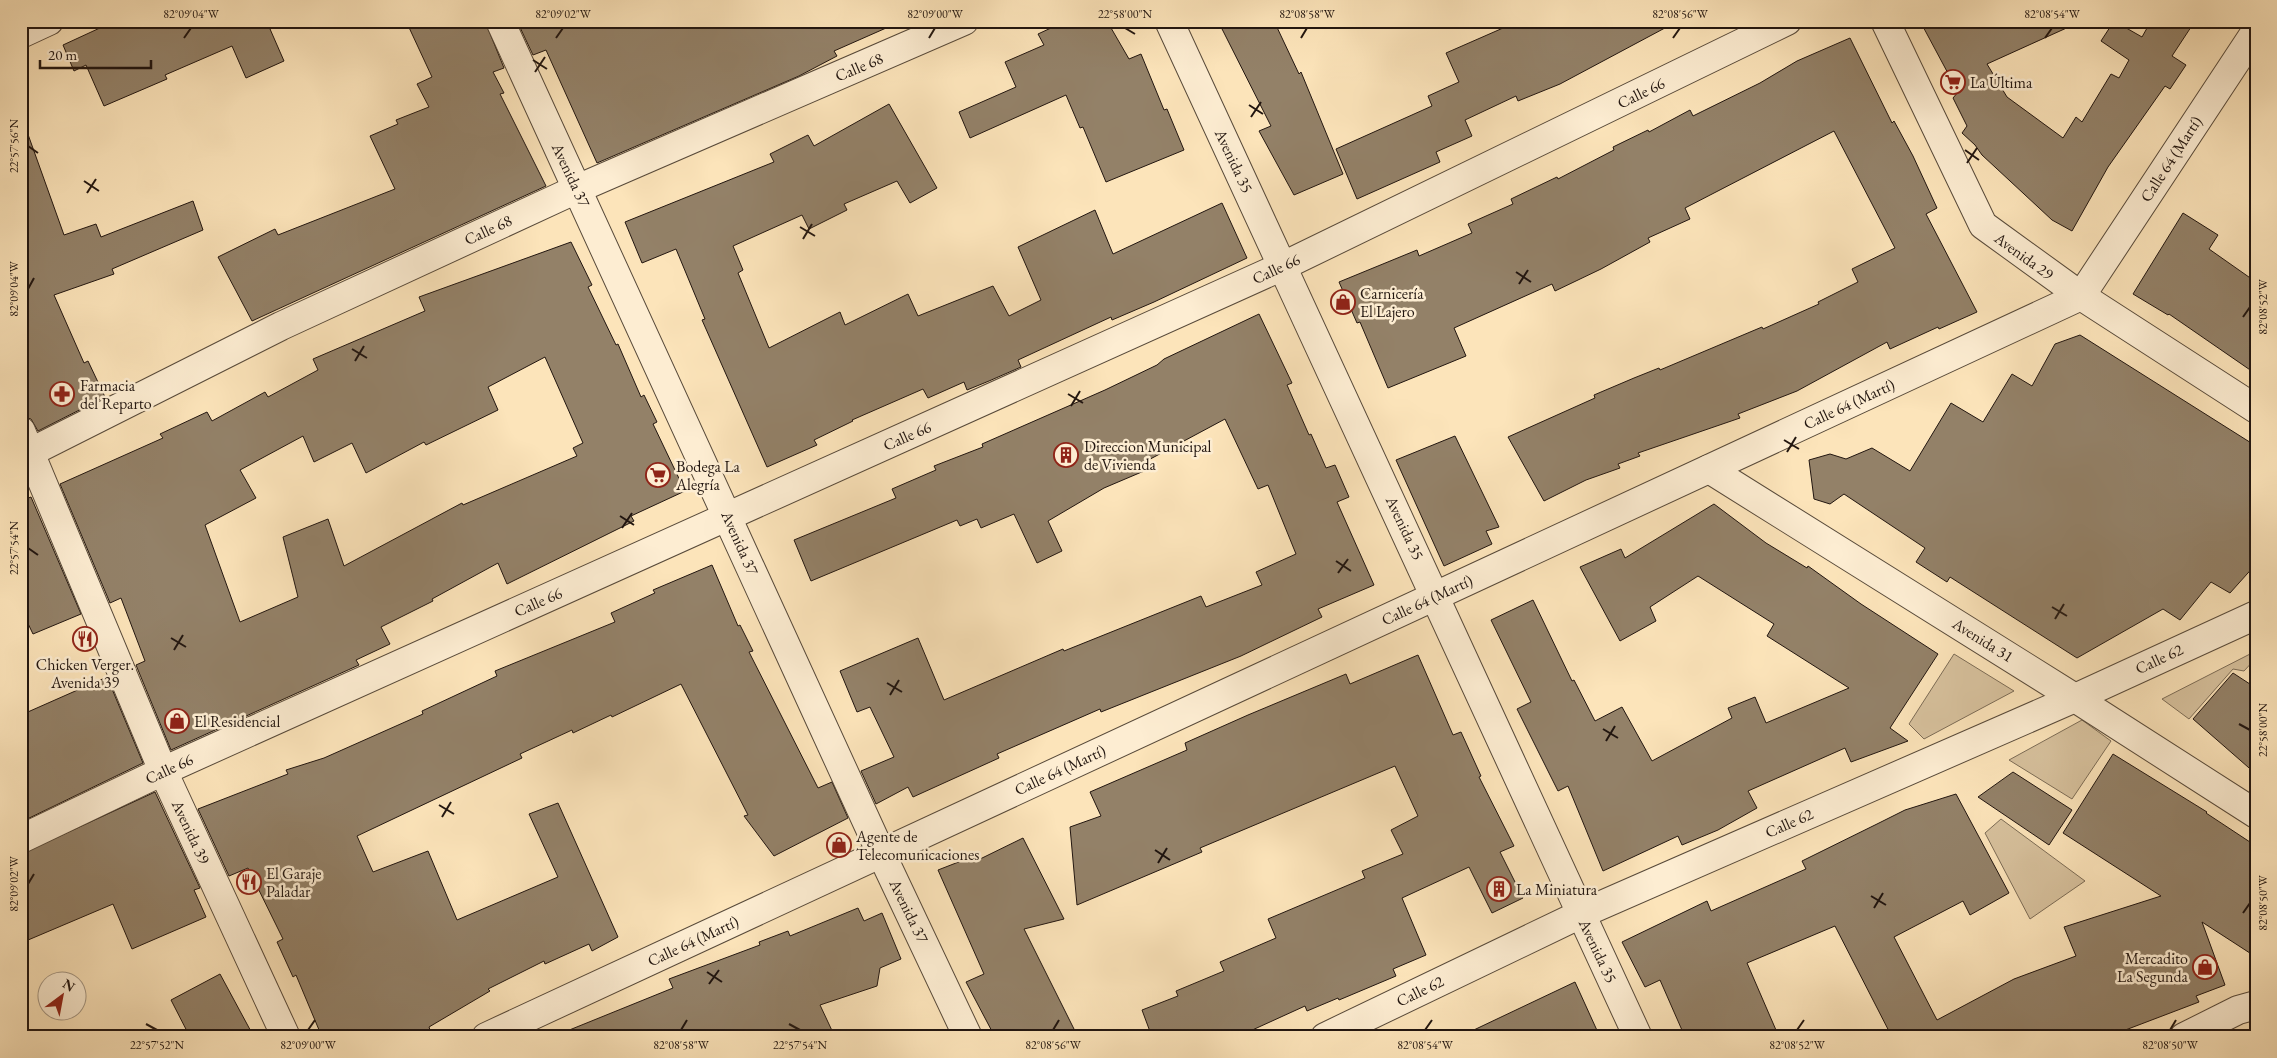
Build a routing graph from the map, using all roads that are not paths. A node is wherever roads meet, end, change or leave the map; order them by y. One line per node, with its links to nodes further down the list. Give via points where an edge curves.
1 (49, 21): 8 (street)
2 (500, 21): 9 (street, Avenida 37)
3 (964, 21): 9 (street, Calle 68)
4 (1169, 21): 10 (street, Avenida 35)
5 (1787, 21): 10 (street, Calle 66)
6 (1885, 21): 11 (street, Avenida 29, via 1983,225)
7 (2256, 31): 11 (street, Calle 64 (Martí))
8 (21, 34)
9 (577, 189): 13 (street, Calle 68); 15 (street, Avenida 37)
10 (1283, 266): 15 (street, Calle 66); 16 (street, Avenida 35)
11 (2080, 296): 12 (street, Avenida 29); 14 (street, Calle 64 (Martí))
12 (2256, 410)
13 (25, 447): 19 (street, Avenida 39)
14 (1709, 469): 16 (street, Calle 64 (Martí)); 18 (street, Avenida 31)
15 (728, 517): 19 (street, Calle 66); 22 (street, Avenida 37)
16 (1436, 596): 22 (street, Calle 64 (Martí)); 23 (street, Avenida 35)
17 (2256, 615): 18 (street, Calle 62)
18 (2075, 698): 20 (street, Avenida 31); 23 (street, Calle 62)
19 (163, 771): 21 (street, Calle 66); 25 (street, Avenida 39)
20 (2256, 814)
21 (21, 839)
22 (881, 853): 26 (street, Calle 64 (Martí)); 27 (street, Avenida 37)
23 (1581, 914): 28 (street, Calle 62); 29 (street, Avenida 35)
24 (2256, 1005): 30 (street, via 2238,1010)
25 (286, 1037)
26 (486, 1037)
27 (968, 1037)
28 (1324, 1037)
29 (1638, 1037)
30 (2184, 1037)

